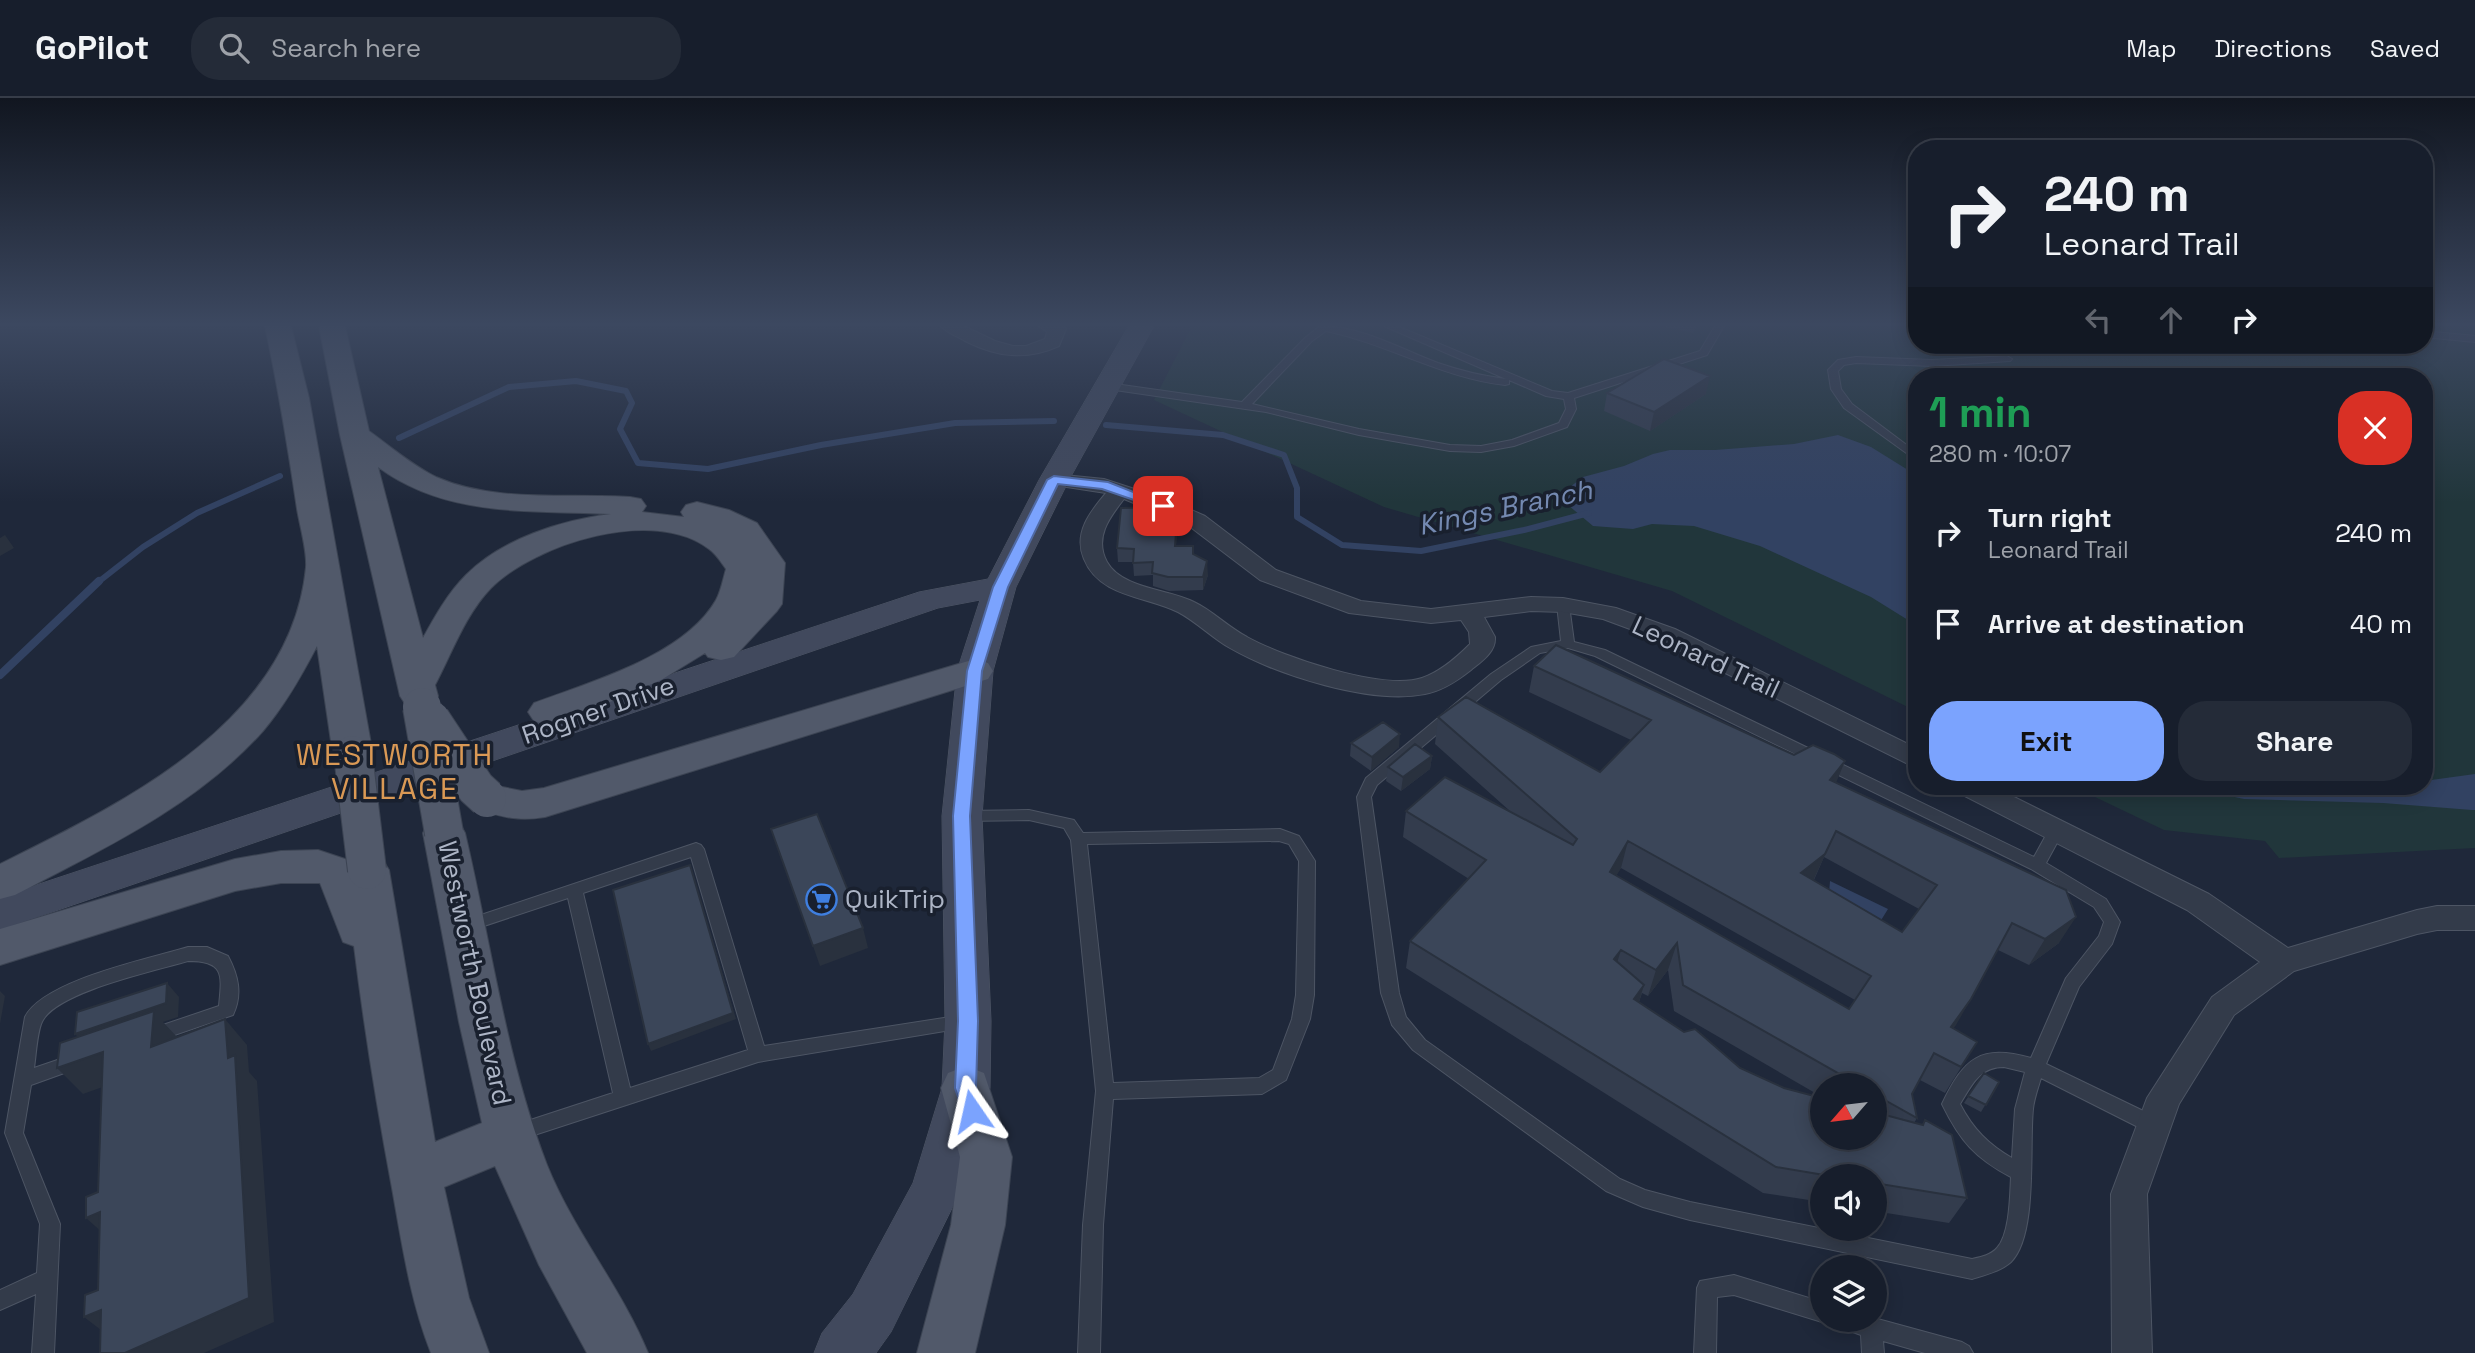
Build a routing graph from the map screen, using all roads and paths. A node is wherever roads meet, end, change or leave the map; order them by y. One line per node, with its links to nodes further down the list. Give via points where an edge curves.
1 (292, 385): 9 (main road)
2 (1264, 385): 10 (lane)
3 (1526, 385): 8 (lane)
4 (1605, 385): 8 (lane)
5 (1835, 385): 12 (lane, via 1848,406)
6 (1108, 386): 10 (lane); 13 (street)
7 (345, 387): 9 (main road); 11 (main road, Westworth Boulevard)
8 (1569, 396): 10 (lane, via 1571,409 1563,425 1514,443 1481,449 1400,440)
9 (295, 398): 15 (main road)
10 (1244, 405)
11 (355, 435): 21 (main road, via 404,472 436,488 467,496 512,503 685,509 719,517 746,530 768,564 765,604 720,649); 22 (main road, Westworth Boulevard)
12 (1908, 451)
13 (1054, 480): 14 (street, Leonard Trail); 16 (street)
14 (1119, 491): 18 (street, Leonard Trail, via 1197,522 1268,575 1357,608 1431,616); 18 (street, via 1096,522 1091,545 1111,579 1177,603 1242,645 1300,668 1376,685 1425,686 1482,647 1482,632)
15 (321, 571): 30 (main road, via 307,631 281,680 252,720 191,777 153,802); 38 (main road, bridge, via 353,755)
16 (1000, 587): 20 (street); 21 (street, Rogner Drive, via 931,600)
17 (1563, 605): 18 (street, Leonard Trail); 19 (lane); 24 (street, Leonard Trail, via 1608,613 1666,634)
18 (1467, 611)
19 (1568, 645): 29 (lane, via 1600,653); 50 (lane, via 1535,650 1496,677 1371,782 1364,797 1390,993 1398,1020 1419,1045 1613,1185 1690,1211 1972,1269 2007,1252 2017,1225)
20 (975, 671): 22 (main road, bridge, via 522,806 487,797 476,788); 26 (street)
21 (664, 687): 33 (street, Rogner Drive)
22 (419, 696): 23 (main road, via 456,611 488,573 543,542 643,520 674,522 719,540 743,568 733,602 717,624 646,673); 35 (main road, Westworth Boulevard, bridge)
23 (547, 712): 32 (street, Rogner Drive)
24 (1908, 756)
25 (1987, 795): 27 (street)
26 (962, 816): 28 (lane, via 1029,815 1069,824); 39 (street)
27 (2056, 830): 29 (lane); 37 (street, via 2198,902)
28 (1079, 839): 46 (lane); 46 (lane, via 1280,835 1294,840 1307,862 1305,995 1280,1075 1262,1086)
29 (2037, 865): 43 (lane, via 2100,902 2112,922 2106,939 2072,983)
30 (0, 883)
31 (574, 890): 35 (lane); 41 (lane, via 696,849); 47 (lane)
32 (0, 900)
33 (0, 914)
34 (2475, 918): 37 (street, via 2417,922)
35 (466, 926): 49 (main road, Westworth Boulevard)
36 (0, 947): 38 (main road, via 235,875 318,866 338,873)
37 (2284, 962): 48 (street, via 2223,1006 2164,1098)
38 (383, 996): 51 (main road)
39 (968, 1021): 41 (lane); 45 (street)
40 (138, 1041): 44 (lane, via 227,1010 230,978 222,961 207,954 188,954 56,997 34,1017)
41 (758, 1054): 47 (lane)
42 (86, 1058): 44 (lane)
43 (2036, 1067): 48 (lane); 50 (lane, via 2024,1106); 50 (lane, via 2006,1058 1983,1061 1970,1071 1951,1104 1964,1132 1981,1149)
44 (22, 1080): 53 (lane, via 14,1133 50,1224)
45 (966, 1088): 62 (street, via 936,1190 872,1313); 63 (main road, via 986,1157 978,1225)
46 (1105, 1091): 64 (lane)
47 (623, 1098): 49 (lane)
48 (2155, 1126): 68 (street, via 2129,1195)
49 (511, 1135): 51 (main road); 61 (main road, Westworth Boulevard, via 530,1188 568,1265)
50 (2020, 1172)
51 (415, 1175): 52 (main road)
52 (434, 1264): 59 (main road); 60 (main road)
53 (47, 1279): 54 (lane); 58 (lane)
54 (0, 1300)
55 (1810, 1308): 65 (lane, via 1734,1285 1707,1288)
56 (1871, 1332): 66 (lane)
57 (1887, 1332): 67 (lane)
58 (43, 1353)
59 (443, 1353)
60 (460, 1353)
61 (619, 1353)
62 (842, 1353)
63 (946, 1353)
64 (1088, 1353)
65 (1705, 1353)
66 (1872, 1353)
67 (1962, 1353)
68 (2132, 1353)

